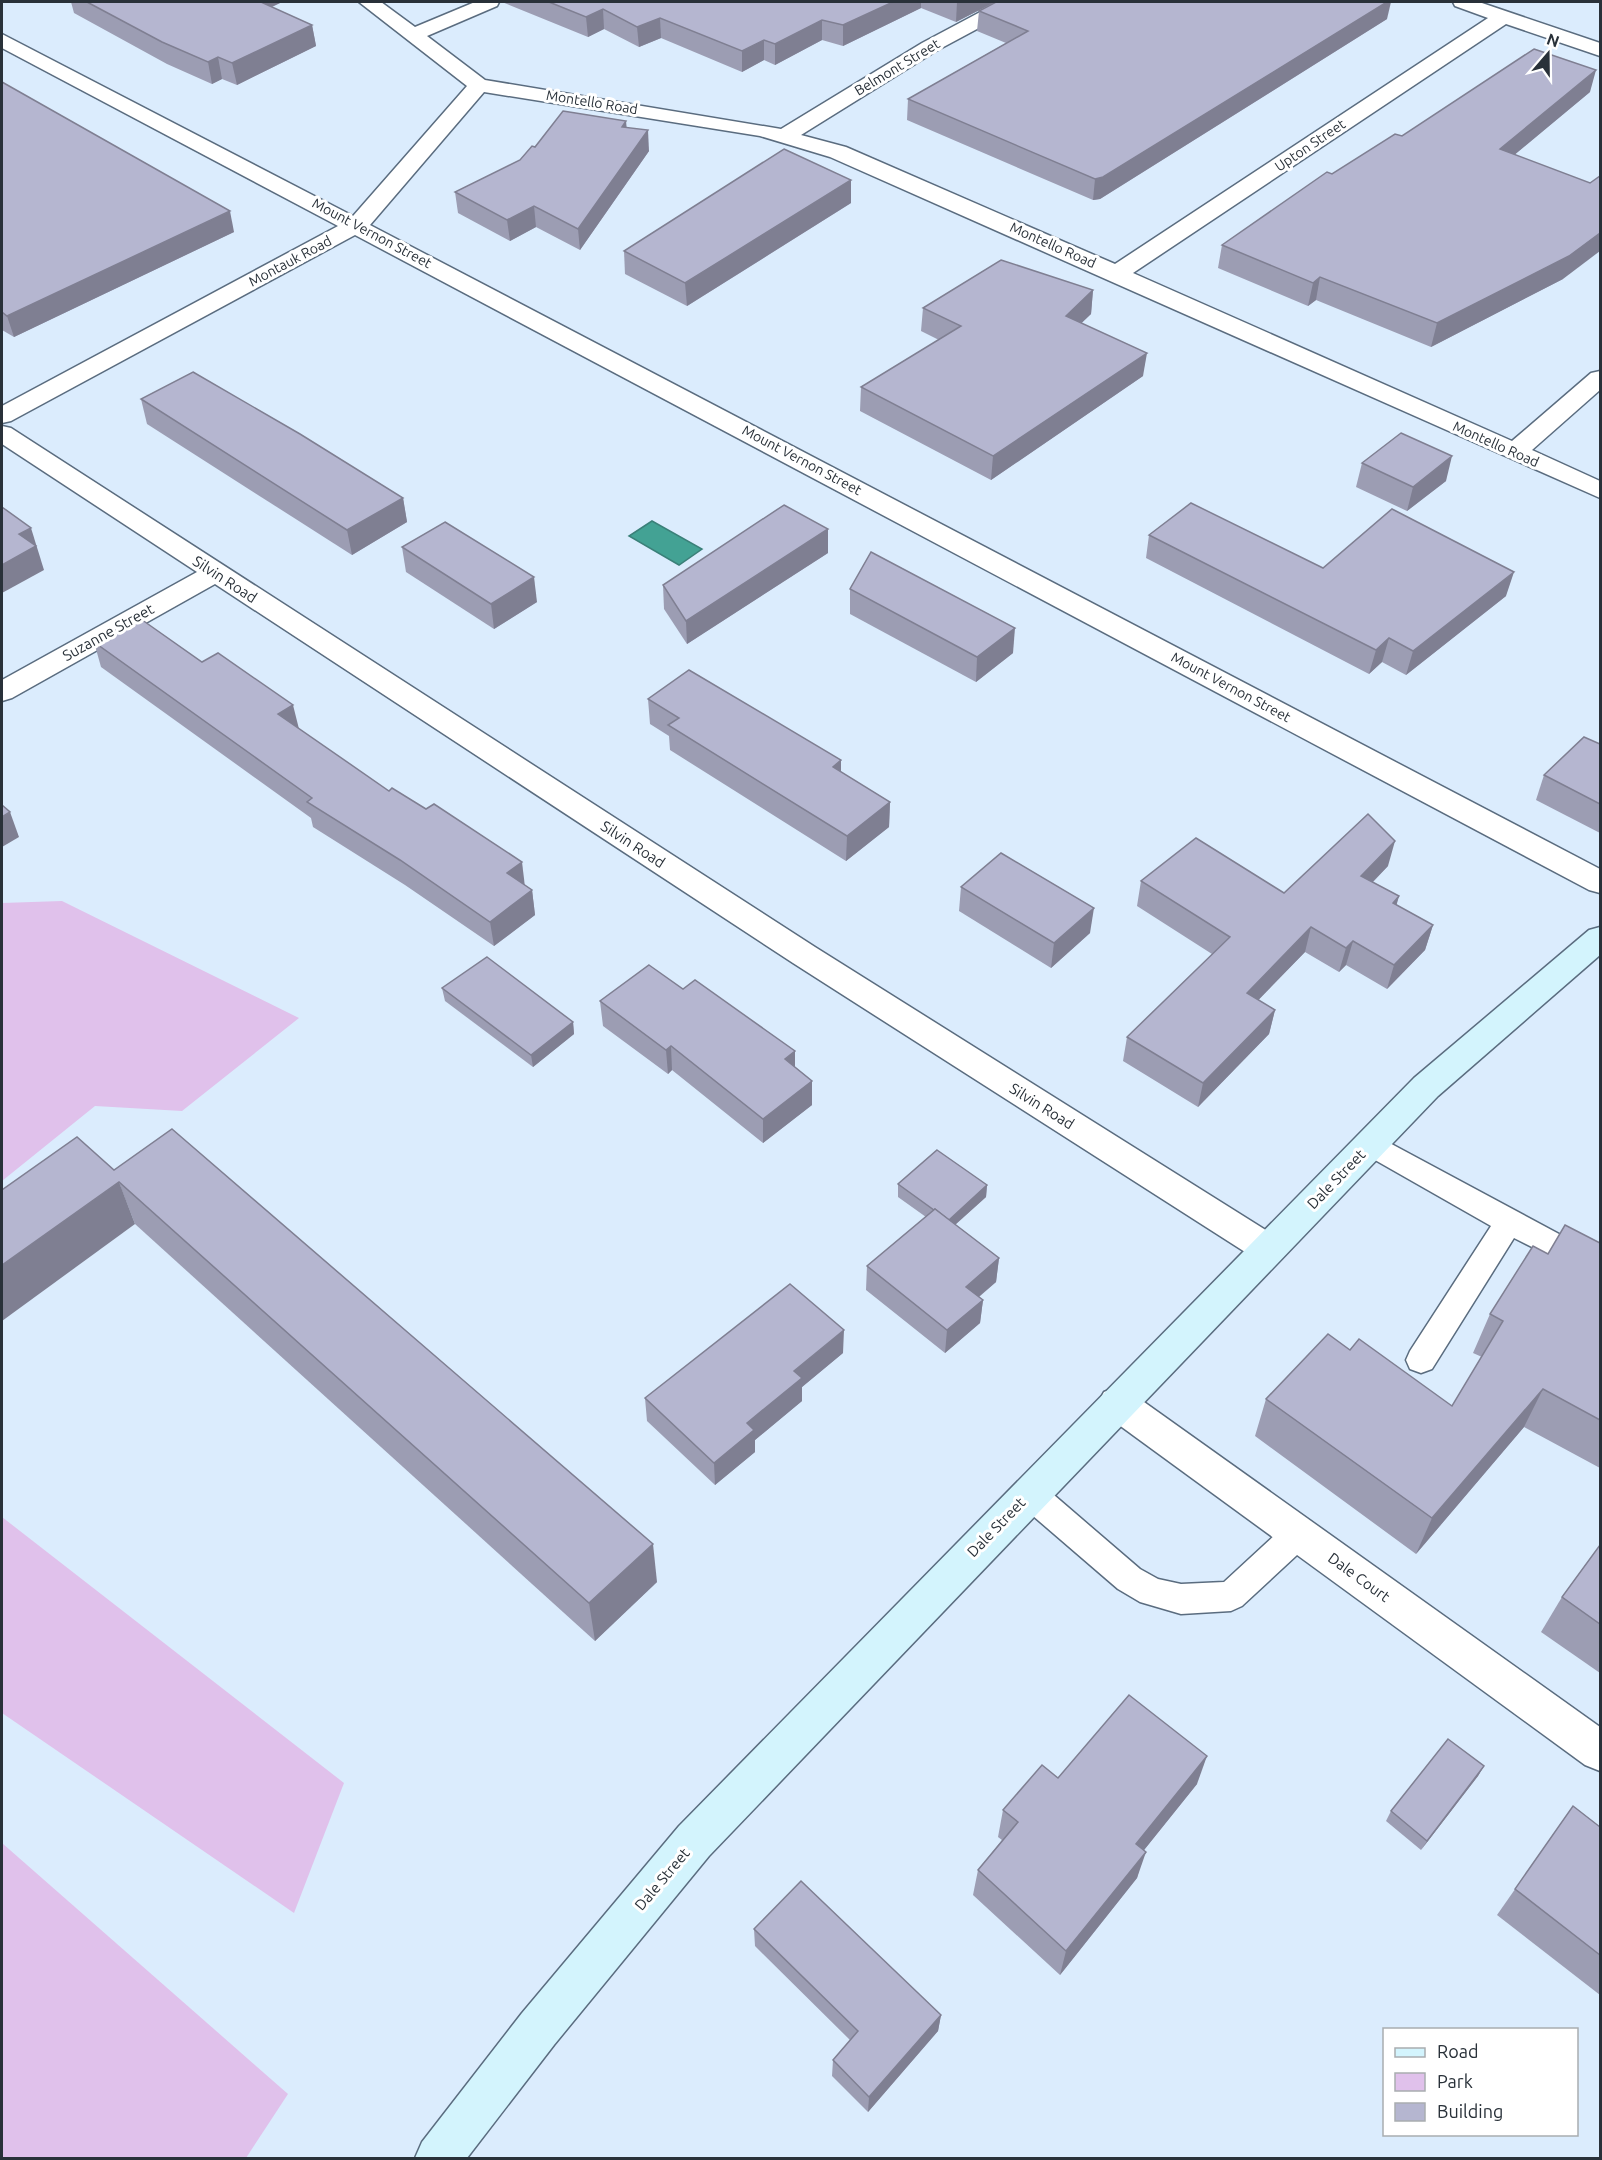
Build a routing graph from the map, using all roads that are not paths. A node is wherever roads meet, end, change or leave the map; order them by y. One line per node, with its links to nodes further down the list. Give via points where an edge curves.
1 (369, 2): 6 (street)
2 (490, 2): 6 (street)
3 (1013, 2): 10 (street, Belmont Street, via 929,47)
4 (1462, 2): 5 (street)
5 (1504, 16): 8 (street); 12 (street, Upton Street)
6 (414, 35): 9 (street)
7 (2, 40): 11 (street, Mount Vernon Street)
8 (1600, 50)
9 (479, 85): 10 (street, Montello Road, via 671,114); 11 (street, Montauk Road)
10 (784, 136): 12 (street, Montello Road, via 838,152)
11 (357, 225): 14 (street, Montauk Road); 20 (street, Mount Vernon Street)
12 (1116, 274): 16 (street, Montello Road)
13 (1600, 378): 16 (street)
14 (2, 416)
15 (2, 433): 18 (street, Silvin Road)
16 (1515, 452): 17 (street, Montello Road)
17 (1600, 490)
18 (215, 573): 19 (street, Suzanne Street); 24 (street, Silvin Road, via 804,955)
19 (2, 692)
20 (1600, 882)
21 (1600, 938): 22 (street, Dale Street, via 1426,1088)
22 (1371, 1144): 23 (lane); 24 (street, Dale Street)
23 (1509, 1221): 25 (lane); 26 (lane)
24 (1268, 1249): 27 (street, Dale Street)
25 (1600, 1269)
26 (1421, 1360)
27 (1117, 1404): 28 (street, Dale Street); 29 (street, Dale Court)
28 (1029, 1493): 29 (lane, via 1129,1579 1151,1592 1181,1599 1231,1596); 31 (street, Dale Street, via 680,1856)
29 (1299, 1533): 30 (street, Dale Court)
30 (1600, 1750)
31 (438, 2158)

